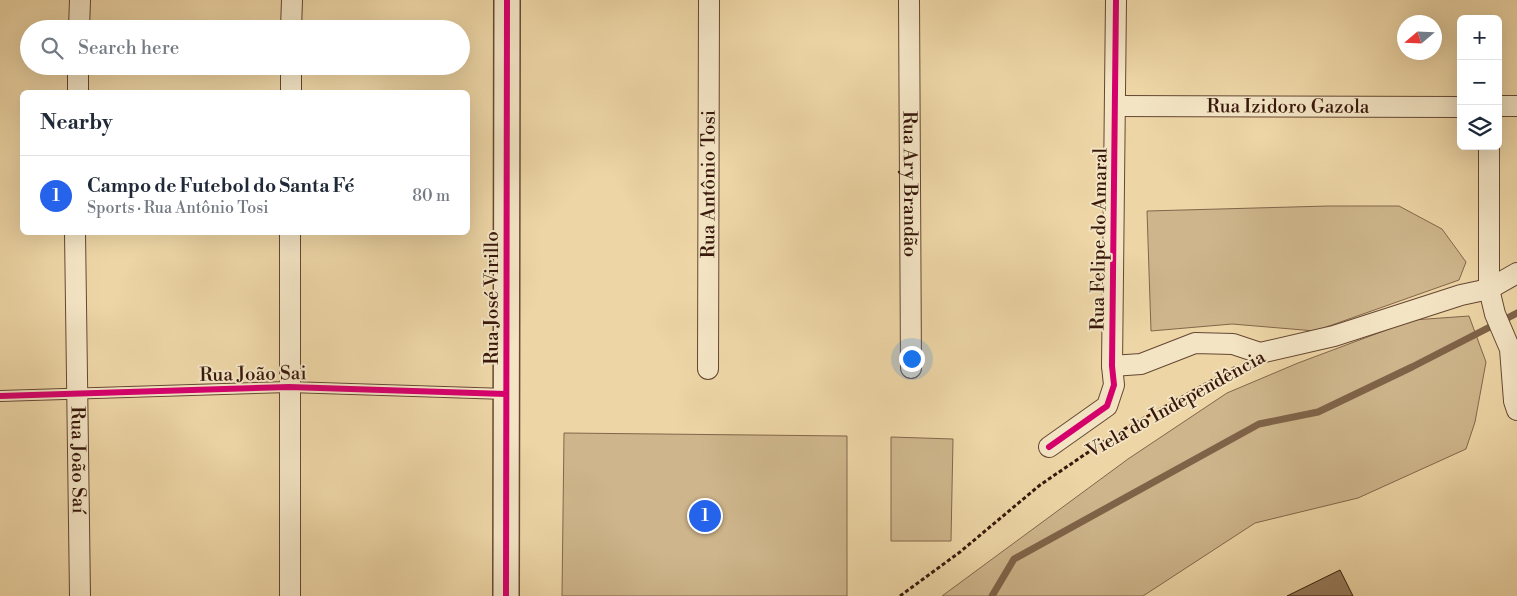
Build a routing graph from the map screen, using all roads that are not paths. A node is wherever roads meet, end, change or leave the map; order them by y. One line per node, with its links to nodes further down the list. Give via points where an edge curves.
1 (80, 0): 7 (street)
2 (292, 0): 8 (street)
3 (508, 0): 27 (street, Rua José Virillo)
4 (709, 0): 24 (street, Rua Antônio Tosi)
5 (910, 0): 23 (street, Rua Ary Brandão)
6 (1116, 0): 13 (street, Rua Felipe do Amaral)
7 (79, 20)
8 (291, 20)
9 (78, 75): 11 (street)
10 (291, 75): 12 (street)
11 (78, 90)
12 (291, 90)
13 (1116, 106): 16 (street, Rua Izidoro Gazola); 22 (street, Rua Felipe do Amaral)
14 (1502, 106): 15 (street)
15 (1517, 106)
16 (1457, 107)
17 (1488, 150): 21 (street)
18 (75, 235): 26 (street, Rua João Saí)
19 (290, 235): 25 (street)
20 (1517, 273): 21 (street, Viela do Independência)
21 (1490, 289): 22 (street, Viela do Independência, via 1334,336 1260,353 1233,344 1194,343 1141,364); 29 (street, via 1495,314 1510,349)
22 (1112, 366): 30 (street, Rua Felipe do Amaral, via 1114,385 1107,406)
23 (911, 368)
24 (708, 369)
25 (289, 387): 26 (lane, Rua João Sai); 27 (lane, Rua João Sai); 32 (street)
26 (78, 393): 28 (lane, Rua João Sai); 31 (street, Rua João Saí)
27 (506, 394): 33 (street, Rua José Virillo)
28 (0, 396)
29 (1517, 410)
30 (1048, 447)
31 (80, 596)
32 (290, 596)
33 (506, 596)

